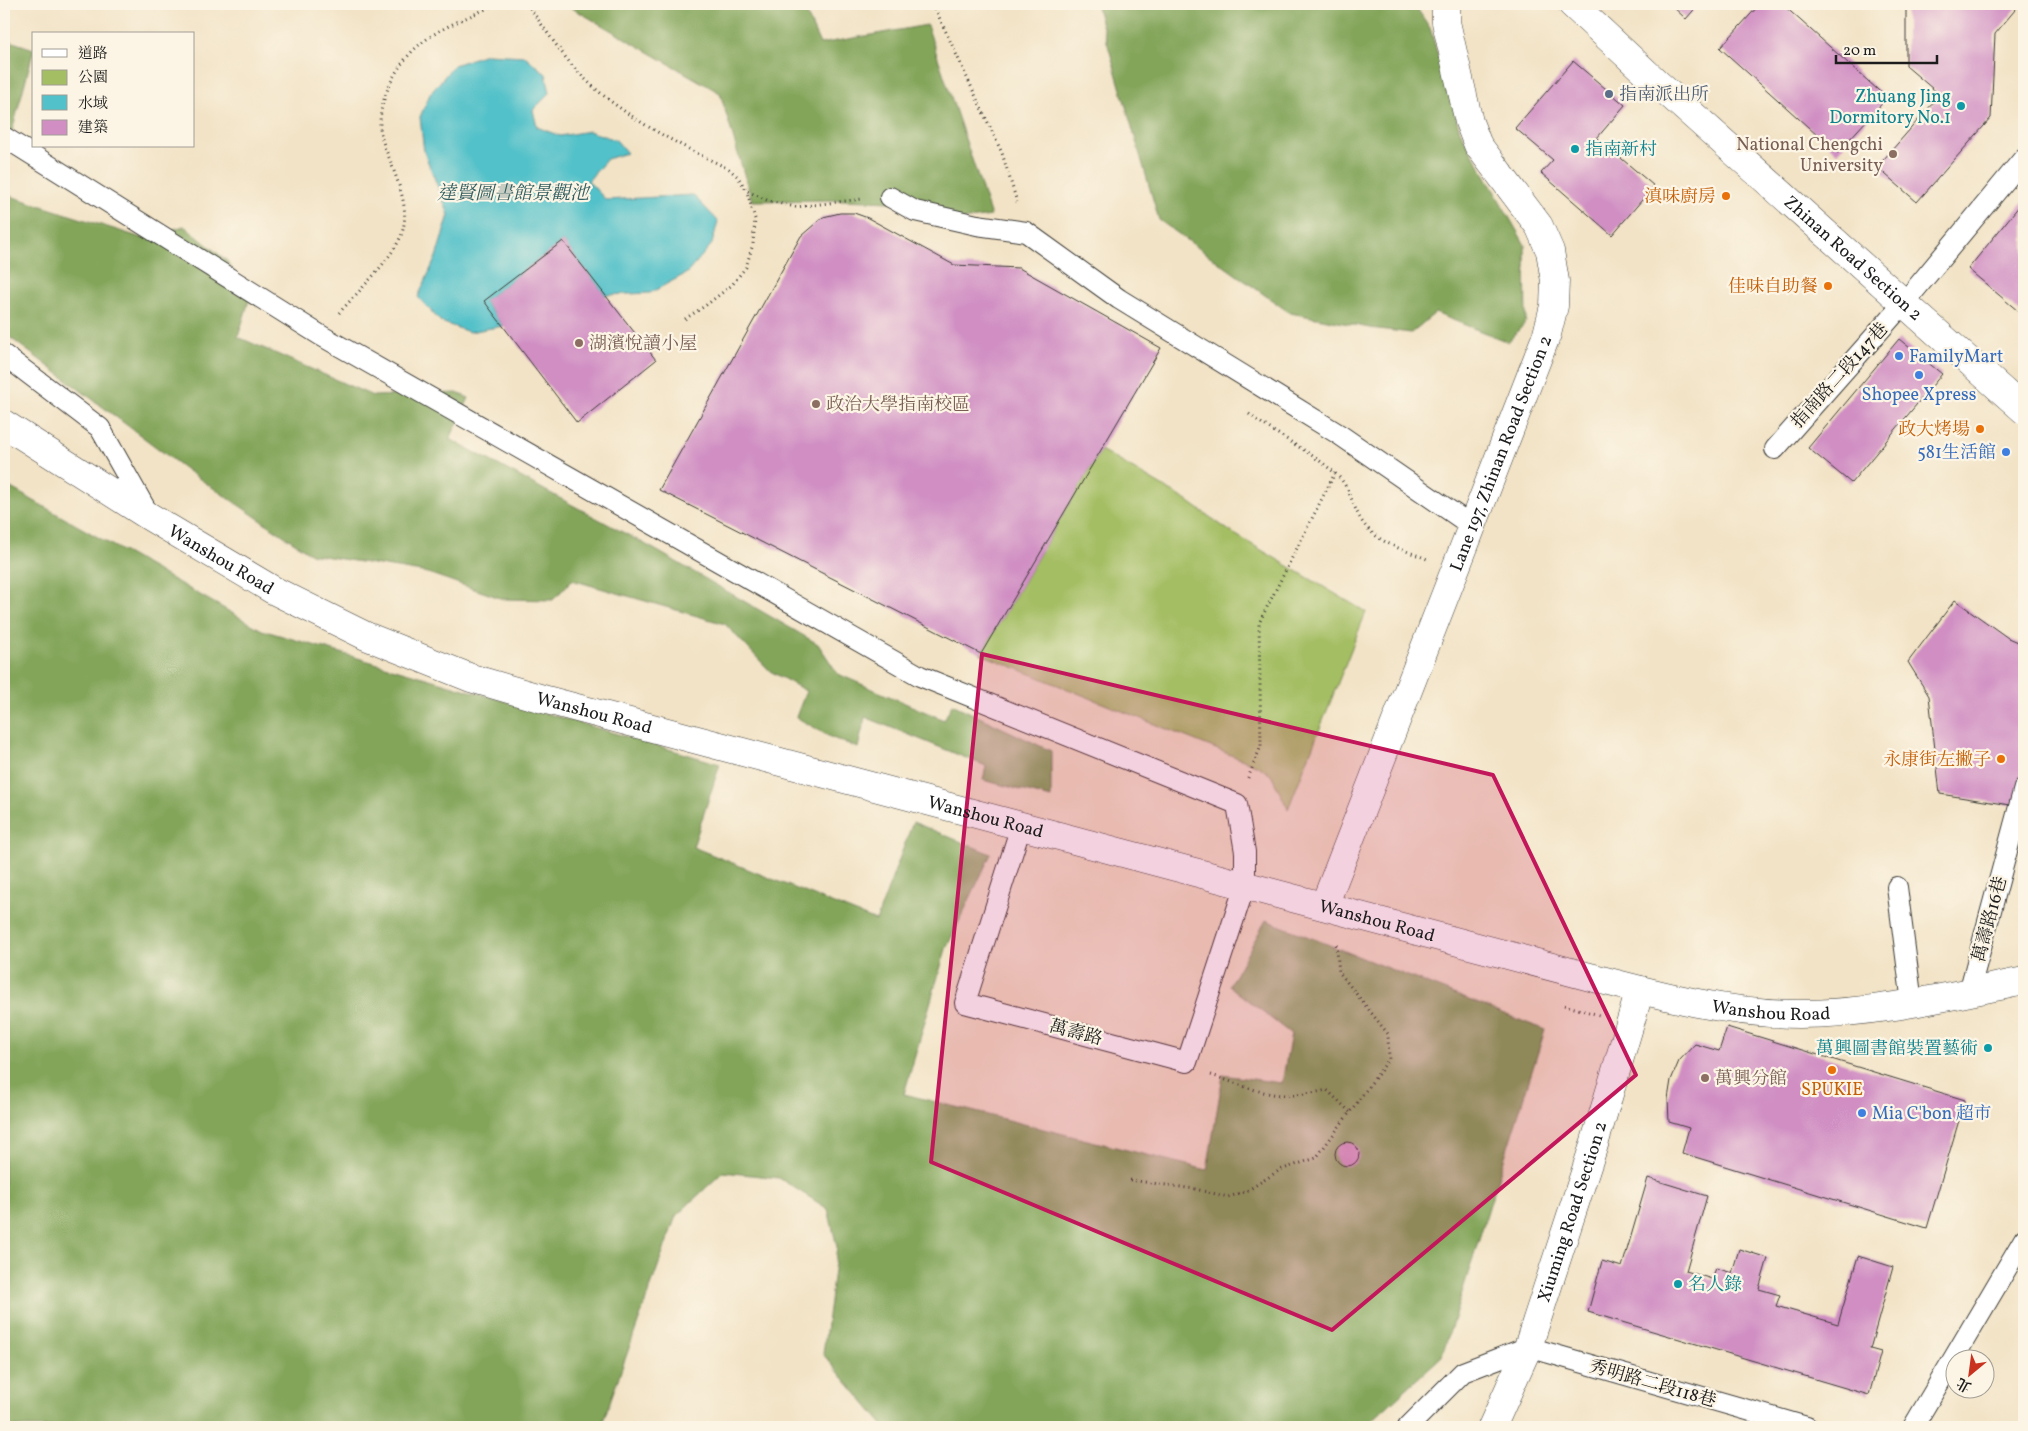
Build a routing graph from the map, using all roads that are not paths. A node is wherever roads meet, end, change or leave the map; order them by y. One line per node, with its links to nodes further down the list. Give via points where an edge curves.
1 (1446, 4): 12 (street, Lane 197, Zhinan Road Section 2, via 1446,22 1469,122 1478,145 1539,226 1550,251 1555,281 1554,306 1547,334)
2 (1572, 4): 6 (street, Zhinan Road Section 2)
3 (4, 137): 15 (lane, via 320,334 920,676 1237,804 1245,852)
4 (2024, 158): 6 (lane, 指南路二段147巷)
5 (890, 197): 12 (lane, via 916,211 1026,232 1119,299 1340,435)
6 (1904, 303): 8 (street, Zhinan Road Section 2); 10 (lane, 指南路二段147巷)
7 (4, 355): 11 (lane, via 100,428)
8 (2024, 410)
9 (4, 424): 11 (street, Wanshou Road)
10 (1775, 449)
11 (150, 517): 14 (street, Wanshou Road, via 273,590 357,632 471,678)
12 (1472, 526): 17 (street, Lane 197, Zhinan Road Section 2)
13 (2024, 788): 20 (lane, 萬壽路16巷)
14 (1020, 826): 15 (street, Wanshou Road); 15 (lane, 萬壽路, via 964,1003 1186,1062)
15 (1244, 885): 17 (street, Wanshou Road)
16 (1897, 888): 21 (lane)
17 (1335, 909): 19 (street, Wanshou Road)
18 (2024, 981): 20 (street, Wanshou Road)
19 (1640, 990): 21 (street, Wanshou Road, via 1720,1007 1798,1014 1849,1012); 23 (street, Xiuming Road Section 2, via 1590,1158)
20 (1969, 992): 21 (street, Wanshou Road)
21 (1912, 1003)
22 (2024, 1238): 27 (lane)
23 (1528, 1347): 24 (lane, via 1463,1372); 25 (street, Xiuming Road Section 2); 26 (lane, 秀明路二段118巷)
24 (1408, 1427)
25 (1492, 1427)
26 (1807, 1427)
27 (1913, 1427)

